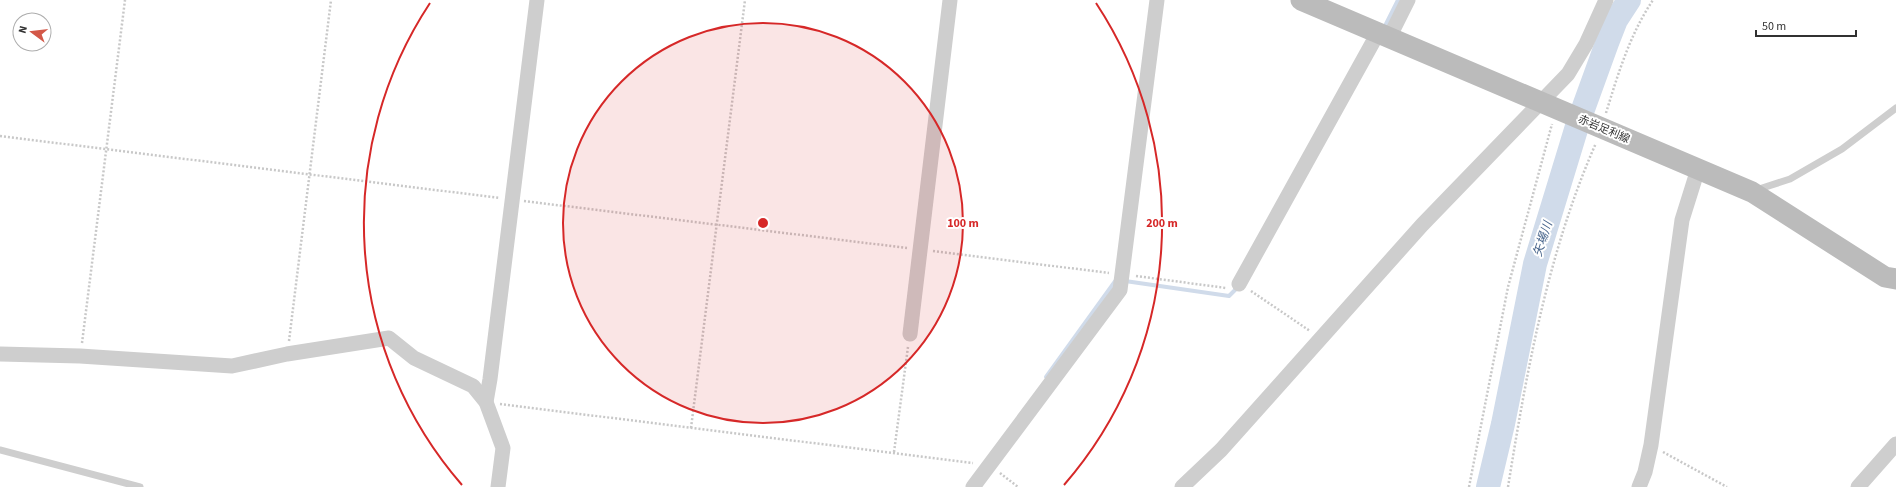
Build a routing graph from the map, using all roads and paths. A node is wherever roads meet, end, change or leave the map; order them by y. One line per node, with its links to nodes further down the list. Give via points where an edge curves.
1 (126, 0): 17 (path)
2 (331, 0): 19 (path)
3 (537, 0): 21 (street)
4 (745, 0): 22 (path)
5 (950, 0): 23 (street)
6 (1157, 0): 24 (street)
7 (1301, 0): 11 (main road, 赤岩足利線)
8 (1408, 0): 11 (street)
9 (1606, 0): 12 (street, via 1578,60)
10 (1653, 0): 15 (path, via 1641,18 1625,55)
11 (1383, 35): 12 (main road, 赤岩足利線); 26 (street)
12 (1540, 102): 14 (main road, 赤岩足利線); 28 (street, via 1422,225)
13 (1896, 108): 20 (lane, via 1842,149 1790,179)
14 (1557, 116): 15 (main road, 赤岩足利線); 44 (path, via 1508,287)
15 (1600, 127): 18 (main road, 赤岩足利線); 45 (path, via 1578,182 1557,248 1534,340)
16 (0, 136): 17 (path)
17 (107, 149): 19 (path); 31 (path)
18 (1698, 169): 20 (main road, 赤岩足利線); 35 (street, via 1682,220)
19 (310, 174): 21 (path); 30 (path)
20 (1752, 192): 25 (main road, 赤岩足利線, via 1885,277)
21 (512, 200): 22 (path); 32 (street)
22 (718, 224): 23 (path); 33 (path)
23 (920, 249): 24 (path); 27 (street)
24 (1123, 275): 26 (path, via 1230,289); 38 (street, via 1120,290)
25 (1896, 279)
26 (1239, 284): 28 (path)
27 (910, 334): 37 (path)
28 (1320, 338): 43 (street, via 1221,450)
29 (0, 354): 31 (street)
30 (287, 354): 31 (street, via 232,366); 32 (street, via 389,338 414,358 473,386)
31 (80, 356)
32 (486, 402): 33 (path); 40 (street, via 503,448)
33 (691, 428): 37 (path)
34 (1896, 444): 48 (street)
35 (1651, 445): 46 (street); 47 (path)
36 (0, 450): 39 (lane)
37 (894, 452): 38 (path)
38 (988, 465): 41 (street); 42 (path)
39 (140, 487)
40 (498, 487)
41 (973, 487)
42 (1018, 487)
43 (1182, 487)
44 (1469, 487)
45 (1508, 487)
46 (1639, 487)
47 (1727, 487)
48 (1858, 487)

